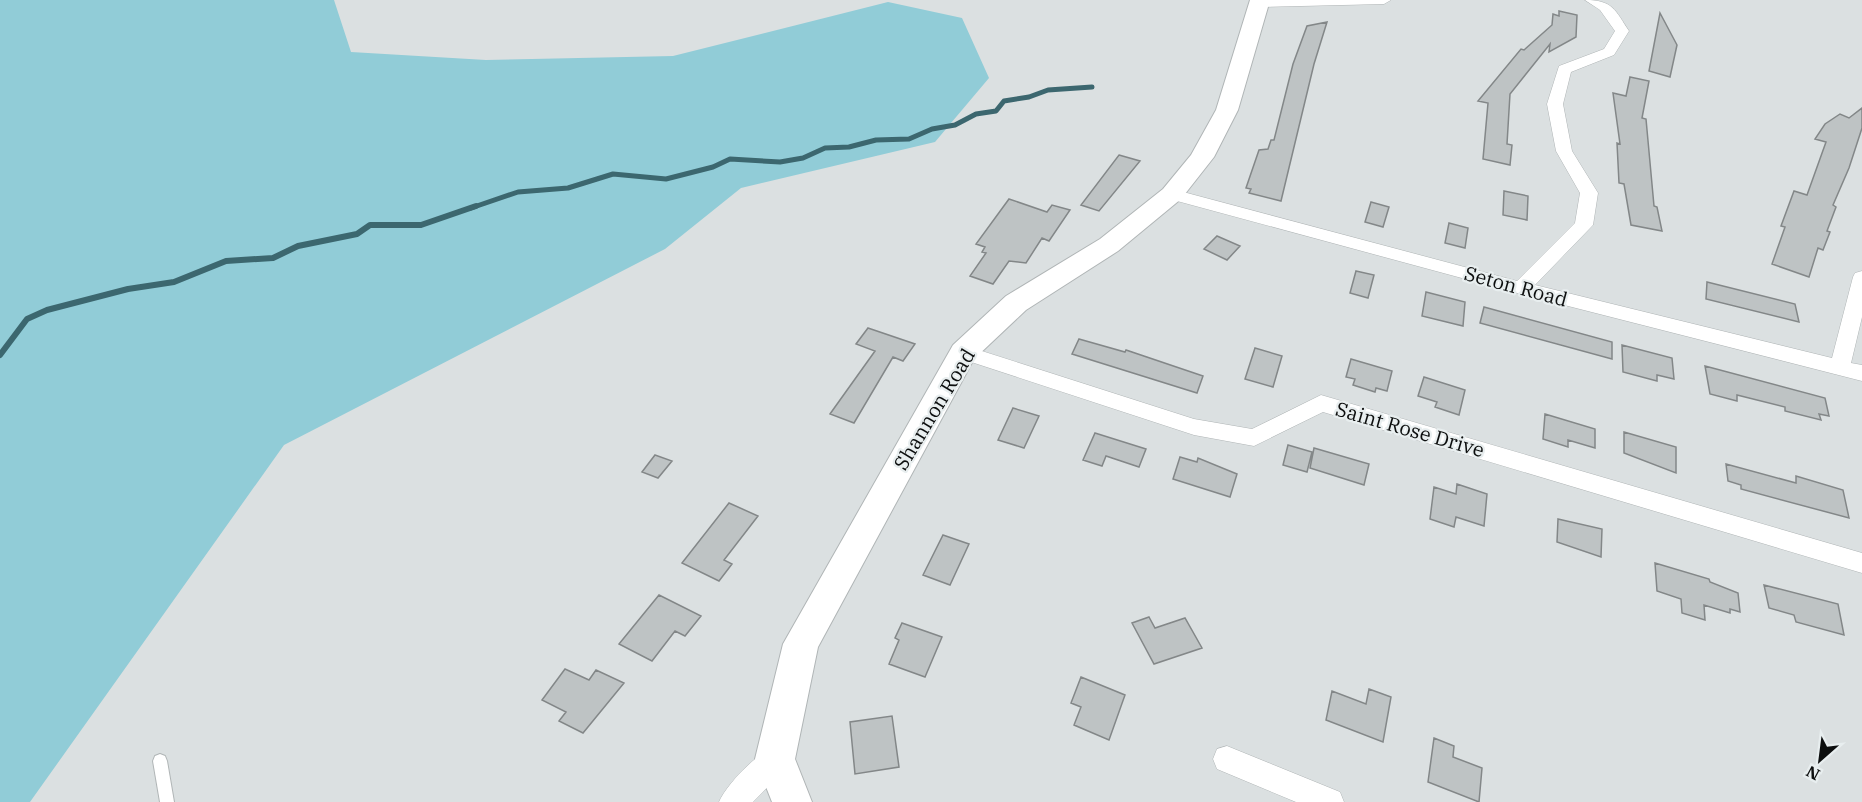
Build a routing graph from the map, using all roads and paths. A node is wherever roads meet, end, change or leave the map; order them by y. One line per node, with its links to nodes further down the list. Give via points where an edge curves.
1 (1384, 0): 4 (street)
2 (1592, 0): 7 (street, via 1605,7 1622,31 1609,52 1564,69 1555,104 1564,151 1589,193 1584,225)
3 (1260, 1): 4 (street); 5 (street, Shannon Road, via 1227,110 1202,157)
4 (1314, 1)
5 (1172, 194): 7 (street, Seton Road); 8 (street, Shannon Road, via 1109,245 1016,303)
6 (1862, 277): 9 (street)
7 (1521, 288): 9 (street, Seton Road)
8 (963, 352): 11 (street, Saint Rose Drive, via 1194,427 1254,438 1321,403); 12 (street, Shannon Road, via 801,644)
9 (1840, 367): 10 (street, Seton Road)
10 (1862, 373)
11 (1862, 563)
12 (775, 759): 16 (street); 17 (street)
13 (1227, 759): 18 (street)
14 (160, 761): 15 (lane)
15 (167, 802)
16 (733, 802)
17 (792, 802)
18 (1330, 802)

